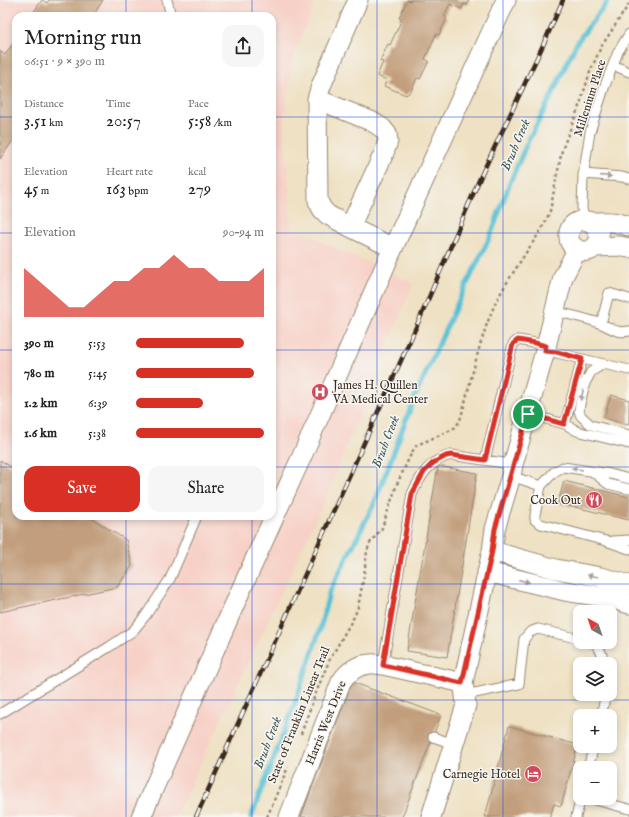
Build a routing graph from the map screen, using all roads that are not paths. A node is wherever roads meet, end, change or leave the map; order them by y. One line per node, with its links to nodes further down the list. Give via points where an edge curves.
1 (167, 0): 4 (lane)
2 (358, 0): 8 (street)
3 (506, 0): 14 (street)
4 (170, 12)
5 (629, 34): 6 (lane, Millenium Place)
6 (613, 66): 7 (lane); 9 (lane, Millenium Place, via 590,132)
7 (629, 72)
8 (317, 99): 13 (street, via 318,201 328,215); 13 (street, via 373,122 387,134 388,141 384,153)
9 (583, 174): 10 (lane, one-way to 10); 11 (lane, Millenium Place, via 582,209)
10 (629, 179)
11 (588, 221): 12 (street); 15 (street, via 596,226 599,237 598,242); 15 (street, via 576,222 569,231 572,246)
12 (629, 226)
13 (350, 227): 14 (street)
14 (393, 248): 35 (street)
15 (586, 248): 16 (street); 18 (street, via 563,277)
16 (629, 248)
17 (629, 299): 19 (lane, via 609,292)
18 (555, 311): 19 (lane); 21 (street)
19 (601, 324): 20 (lane, via 612,330)
20 (627, 333)
21 (546, 349): 22 (lane); 25 (street); 29 (lane, via 535,343 518,340 513,344)
22 (582, 359): 23 (lane); 26 (lane)
23 (603, 364): 24 (lane); 27 (lane, one-way to 27, via 591,372 586,383 580,404 581,416 591,425)
24 (629, 370)
25 (528, 414): 26 (lane); 30 (street)
26 (564, 424): 28 (lane, via 577,431)
27 (629, 435)
28 (629, 444)
29 (485, 460): 30 (lane, via 504,463); 46 (lane, via 446,456 433,463 417,482 412,494)
30 (512, 471): 33 (lane); 41 (street, via 495,529)
31 (592, 471): 32 (lane); 33 (lane, one-way to 33, via 563,467 554,472); 34 (lane, via 608,484)
32 (629, 479)
33 (541, 486): 39 (lane, via 535,520 541,524)
34 (629, 489)
35 (276, 513)
36 (195, 520): 48 (lane, via 170,579 146,616 132,630)
37 (273, 520): 54 (street)
38 (629, 540): 39 (lane)
39 (606, 541): 40 (lane)
40 (629, 548)
41 (492, 551): 42 (street); 43 (street, one-way to 41, via 556,569)
42 (487, 572): 44 (street, one-way to 44); 47 (street)
43 (629, 585)
44 (629, 604)
45 (573, 637): 47 (lane, via 538,629 530,632 524,639 519,684)
46 (383, 665): 47 (street, Harris West Drive); 55 (street, Harris West Drive, via 371,664 352,669 345,675)
47 (464, 689): 50 (street, via 466,705)
48 (0, 714)
49 (433, 737): 50 (lane)
50 (454, 744): 56 (street)
51 (579, 805): 57 (lane)
52 (614, 805): 53 (lane)
53 (629, 809)
54 (141, 817)
55 (289, 817)
56 (431, 817)
57 (576, 817)

